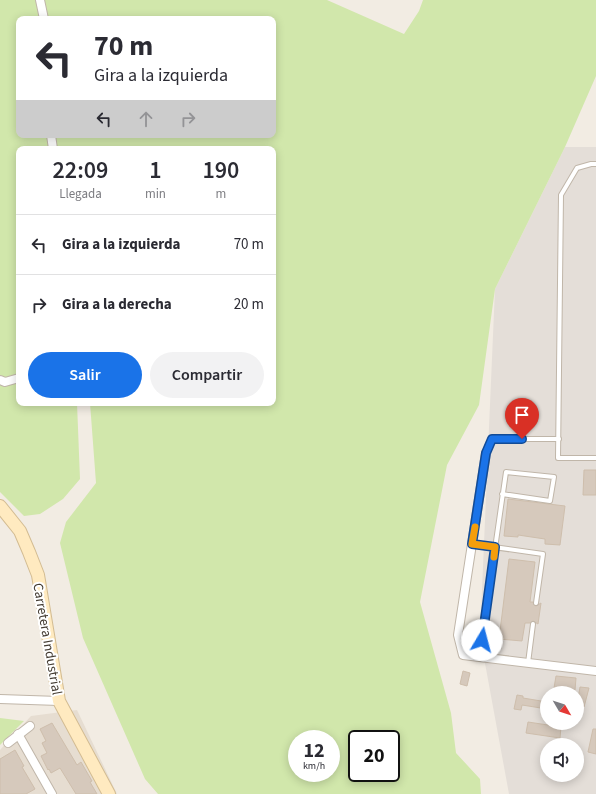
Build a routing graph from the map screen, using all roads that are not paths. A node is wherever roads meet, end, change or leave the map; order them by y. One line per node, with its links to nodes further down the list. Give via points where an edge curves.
1 (40, 0): 2 (street)
2 (43, 16)
3 (596, 164): 6 (lane, via 577,168 561,195)
4 (16, 379): 5 (street, via 5,382)
5 (0, 380)
6 (558, 439): 7 (lane, via 492,439); 8 (lane, via 558,458)
7 (486, 453): 11 (street)
8 (596, 458)
9 (502, 494): 9 (lane, via 506,472 554,477 550,501); 12 (lane)
10 (0, 506): 19 (street, Carretera Industrial, via 20,531 38,575)
11 (472, 544): 12 (lane); 16 (street, via 458,635 463,655)
12 (495, 547): 13 (lane, via 543,554); 15 (lane)
13 (536, 603)
14 (533, 624): 16 (lane)
15 (482, 640)
16 (528, 663): 17 (street)
17 (596, 671)
18 (0, 699): 19 (street)
19 (59, 701): 24 (street, Carretera Industrial)
20 (30, 726): 21 (street)
21 (18, 734): 22 (street); 23 (street)
22 (8, 743)
23 (52, 794)
24 (109, 794)

